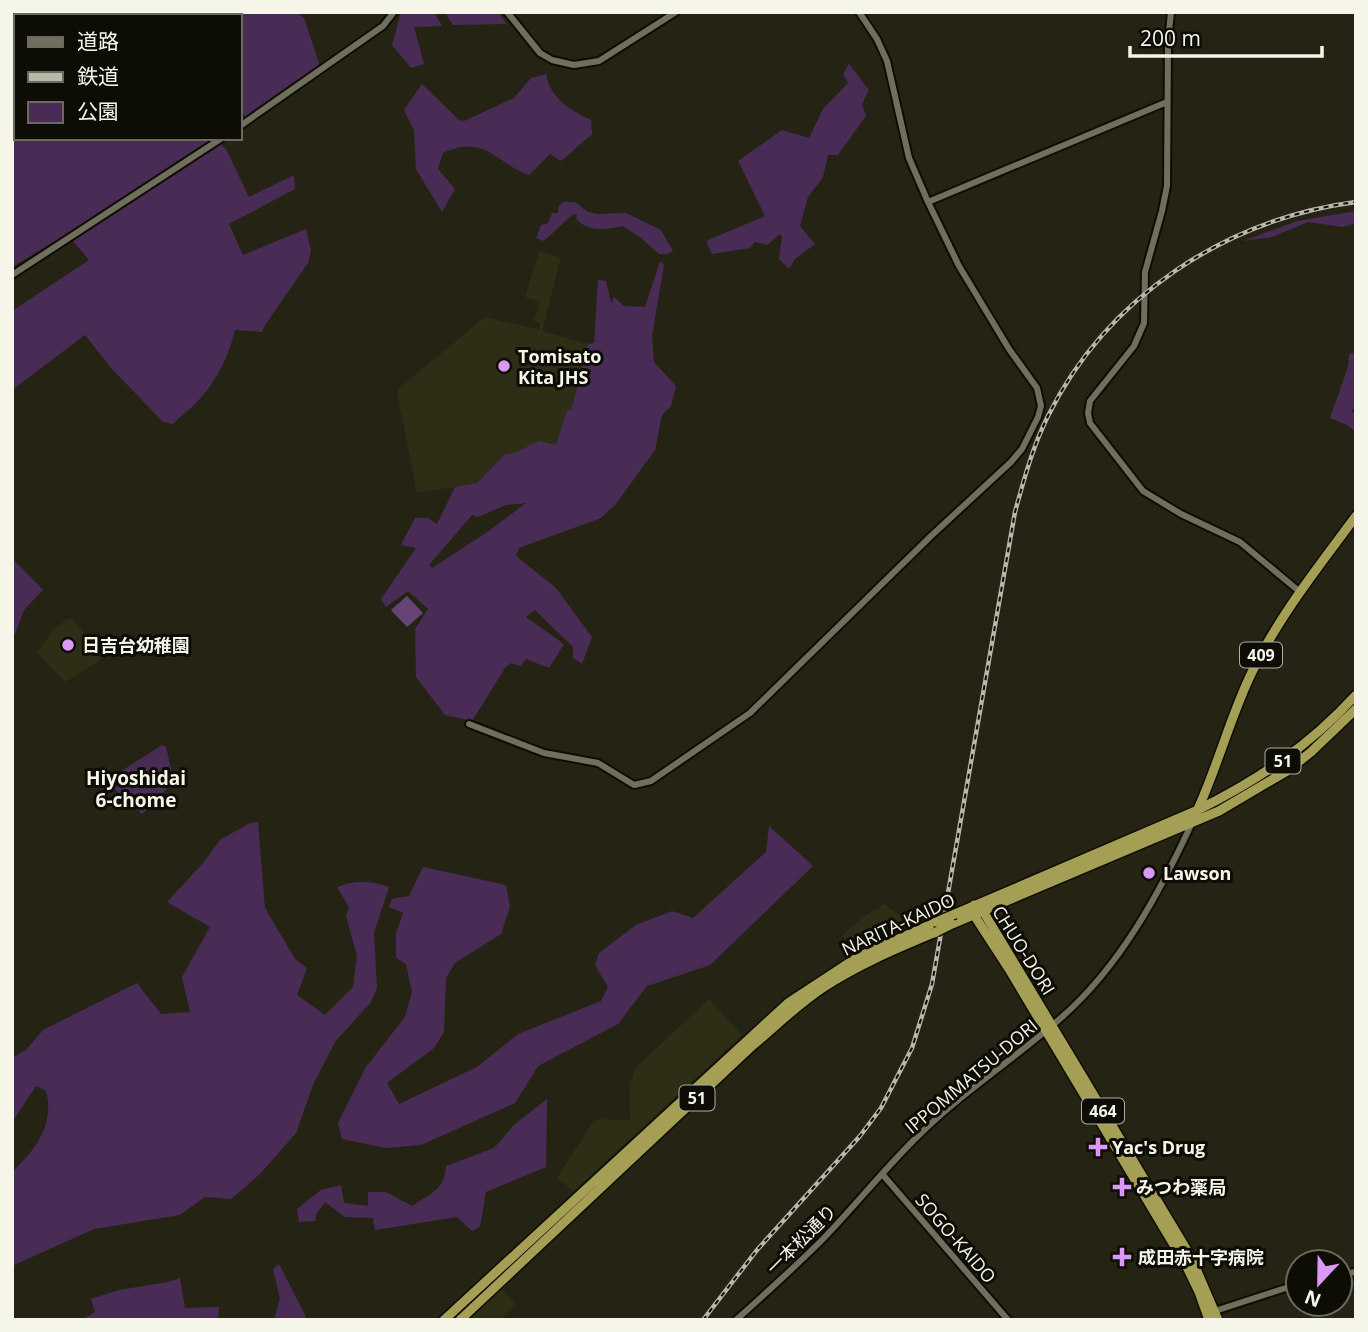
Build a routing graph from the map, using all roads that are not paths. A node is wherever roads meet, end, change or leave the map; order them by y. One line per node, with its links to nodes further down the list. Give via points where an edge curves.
1 (394, 12): 8 (street, via 383,26)
2 (508, 12): 3 (street, via 540,53 574,65 599,61)
3 (676, 12)
4 (869, 12): 6 (street)
5 (1171, 12): 7 (street)
6 (861, 15): 10 (street, via 887,61 909,158)
7 (1167, 102): 10 (street); 13 (street, via 1167,186 1145,272 1144,323 1134,346 1090,401 1090,423 1143,491 1243,545)
8 (242, 125)
9 (219, 140): 11 (street)
10 (928, 202): 16 (street, via 959,266 1040,397 1038,417 1011,463 750,713 651,781 635,785 598,763 544,753)
11 (12, 275)
12 (1356, 516): 13 (highway, 409)
13 (1300, 592): 17 (highway, 409, via 1252,672)
14 (1356, 695): 17 (highway, NARITA-KAIDO / 51, via 1288,758)
15 (1356, 709): 18 (highway, NARITA-KAIDO / 51, via 1272,782)
16 (468, 724)
17 (1198, 810): 18 (highway, 409); 19 (highway, NARITA-KAIDO / 51)
18 (1191, 825): 19 (highway, NARITA-KAIDO / 51); 21 (street, IPPOMMATSU-DORI, via 1176,859 1118,955 1084,997)
19 (977, 911): 20 (highway, NARITA-KAIDO / 51, bridge, via 952,925); 20 (highway, NARITA-KAIDO / 51, bridge, via 955,914); 21 (highway, CHUO-DORI / 464)
20 (936, 927): 25 (highway, NARITA-KAIDO / 51, via 858,957 788,1003); 26 (highway, NARITA-KAIDO / 51, via 847,973 785,1018)
21 (1049, 1028): 22 (street, IPPOMMATSU-DORI, via 934,1121); 24 (highway, CHUO-DORI / 464)
22 (883, 1175): 27 (street, 一本松通り); 28 (street, SOGO-KAIDO)
23 (1284, 1290): 24 (street)
24 (1214, 1317)
25 (444, 1320)
26 (460, 1320)
27 (736, 1320)
28 (1008, 1320)

